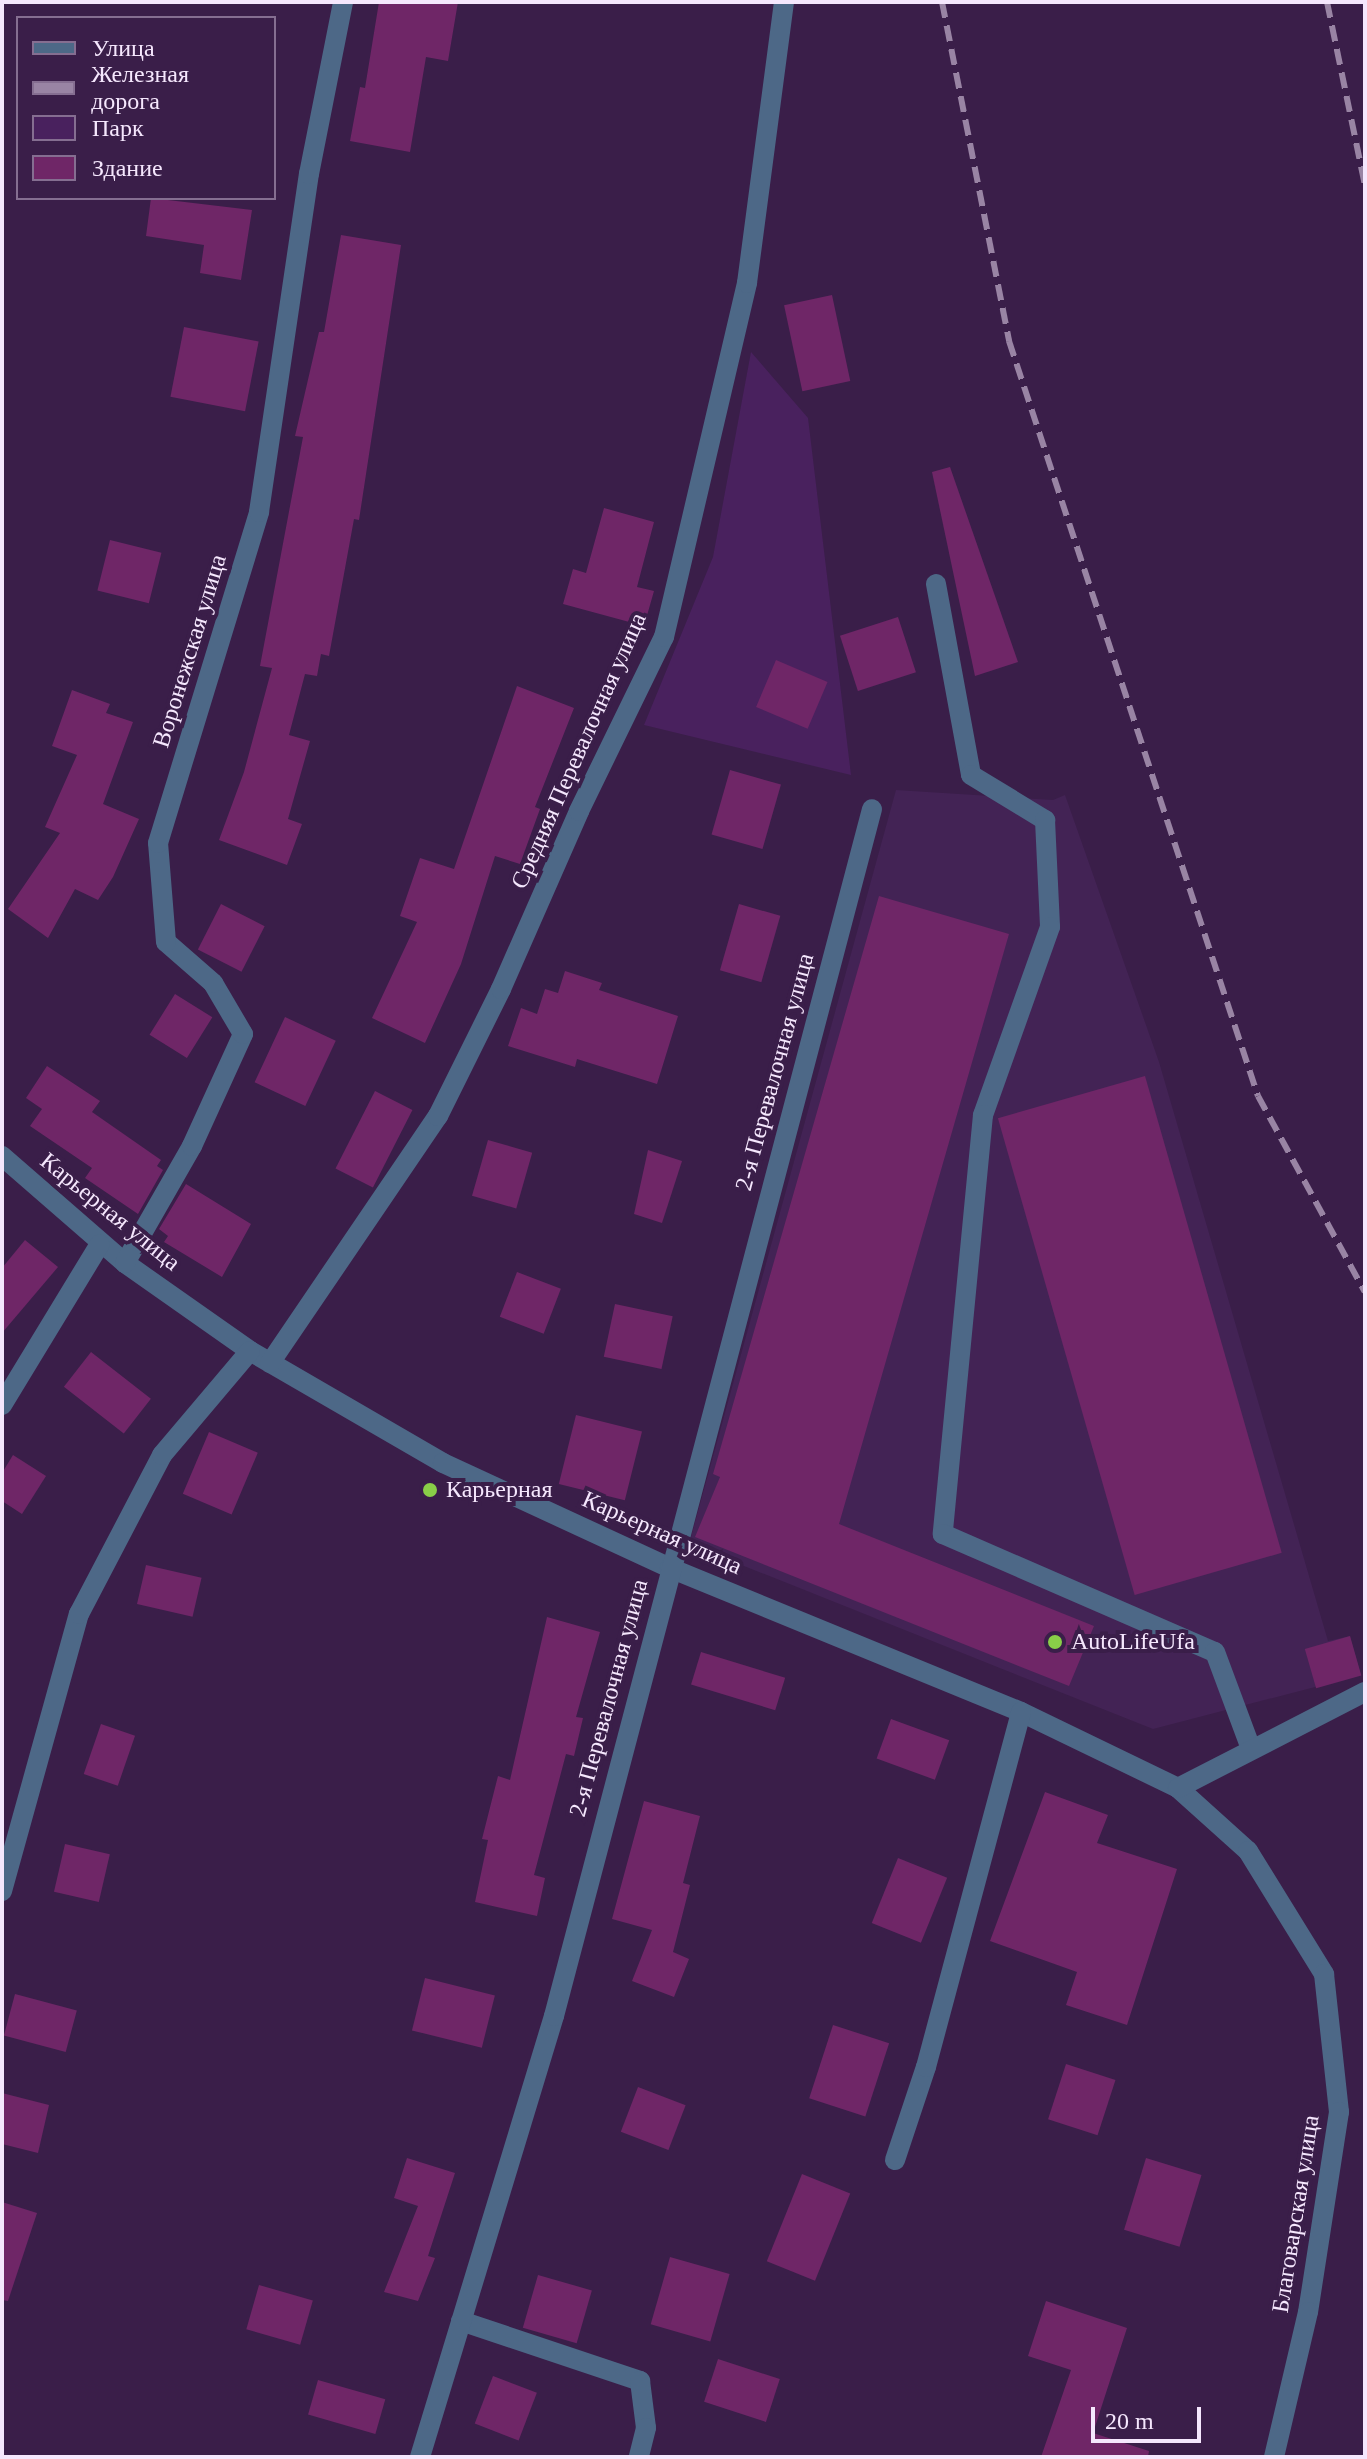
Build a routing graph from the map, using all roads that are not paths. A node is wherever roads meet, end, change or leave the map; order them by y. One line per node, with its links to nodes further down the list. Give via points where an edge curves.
1 (343, 2): 7 (street, Воронежская улица, via 309,174 259,512 158,843 166,942 213,983 243,1034 192,1146)
2 (784, 2): 9 (street, Средняя Перевалочная улица, via 747,283 664,637 438,1116)
3 (936, 584): 14 (street, via 971,775 1045,820 1050,927 983,1115 943,1534 1215,1652)
4 (872, 809): 11 (street, 2-я Перевалочная улица)
5 (2, 1156): 6 (street, Карьерная улица)
6 (100, 1244): 7 (street, Карьерная улица); 10 (street)
7 (125, 1263): 8 (street, Карьерная улица)
8 (250, 1351): 9 (street, Карьерная улица); 16 (street, via 162,1455 79,1614)
9 (270, 1363): 11 (street, Карьерная улица, via 443,1463)
10 (2, 1405)
11 (670, 1568): 13 (street, Карьерная улица); 18 (street, 2-я Перевалочная улица, via 554,2016)
12 (1365, 1692): 14 (street)
13 (1021, 1712): 15 (street, Карьерная улица); 17 (street, via 926,2067)
14 (1251, 1749): 15 (street)
15 (1178, 1788): 21 (street, Благоварская улица, via 1248,1851 1324,1974 1339,2112 1308,2312)
16 (2, 1891)
17 (895, 2160)
18 (461, 2321): 19 (street, 2-я Перевалочная улица); 20 (street, via 640,2381 646,2428)
19 (420, 2457)
20 (639, 2457)
21 (1274, 2457)

